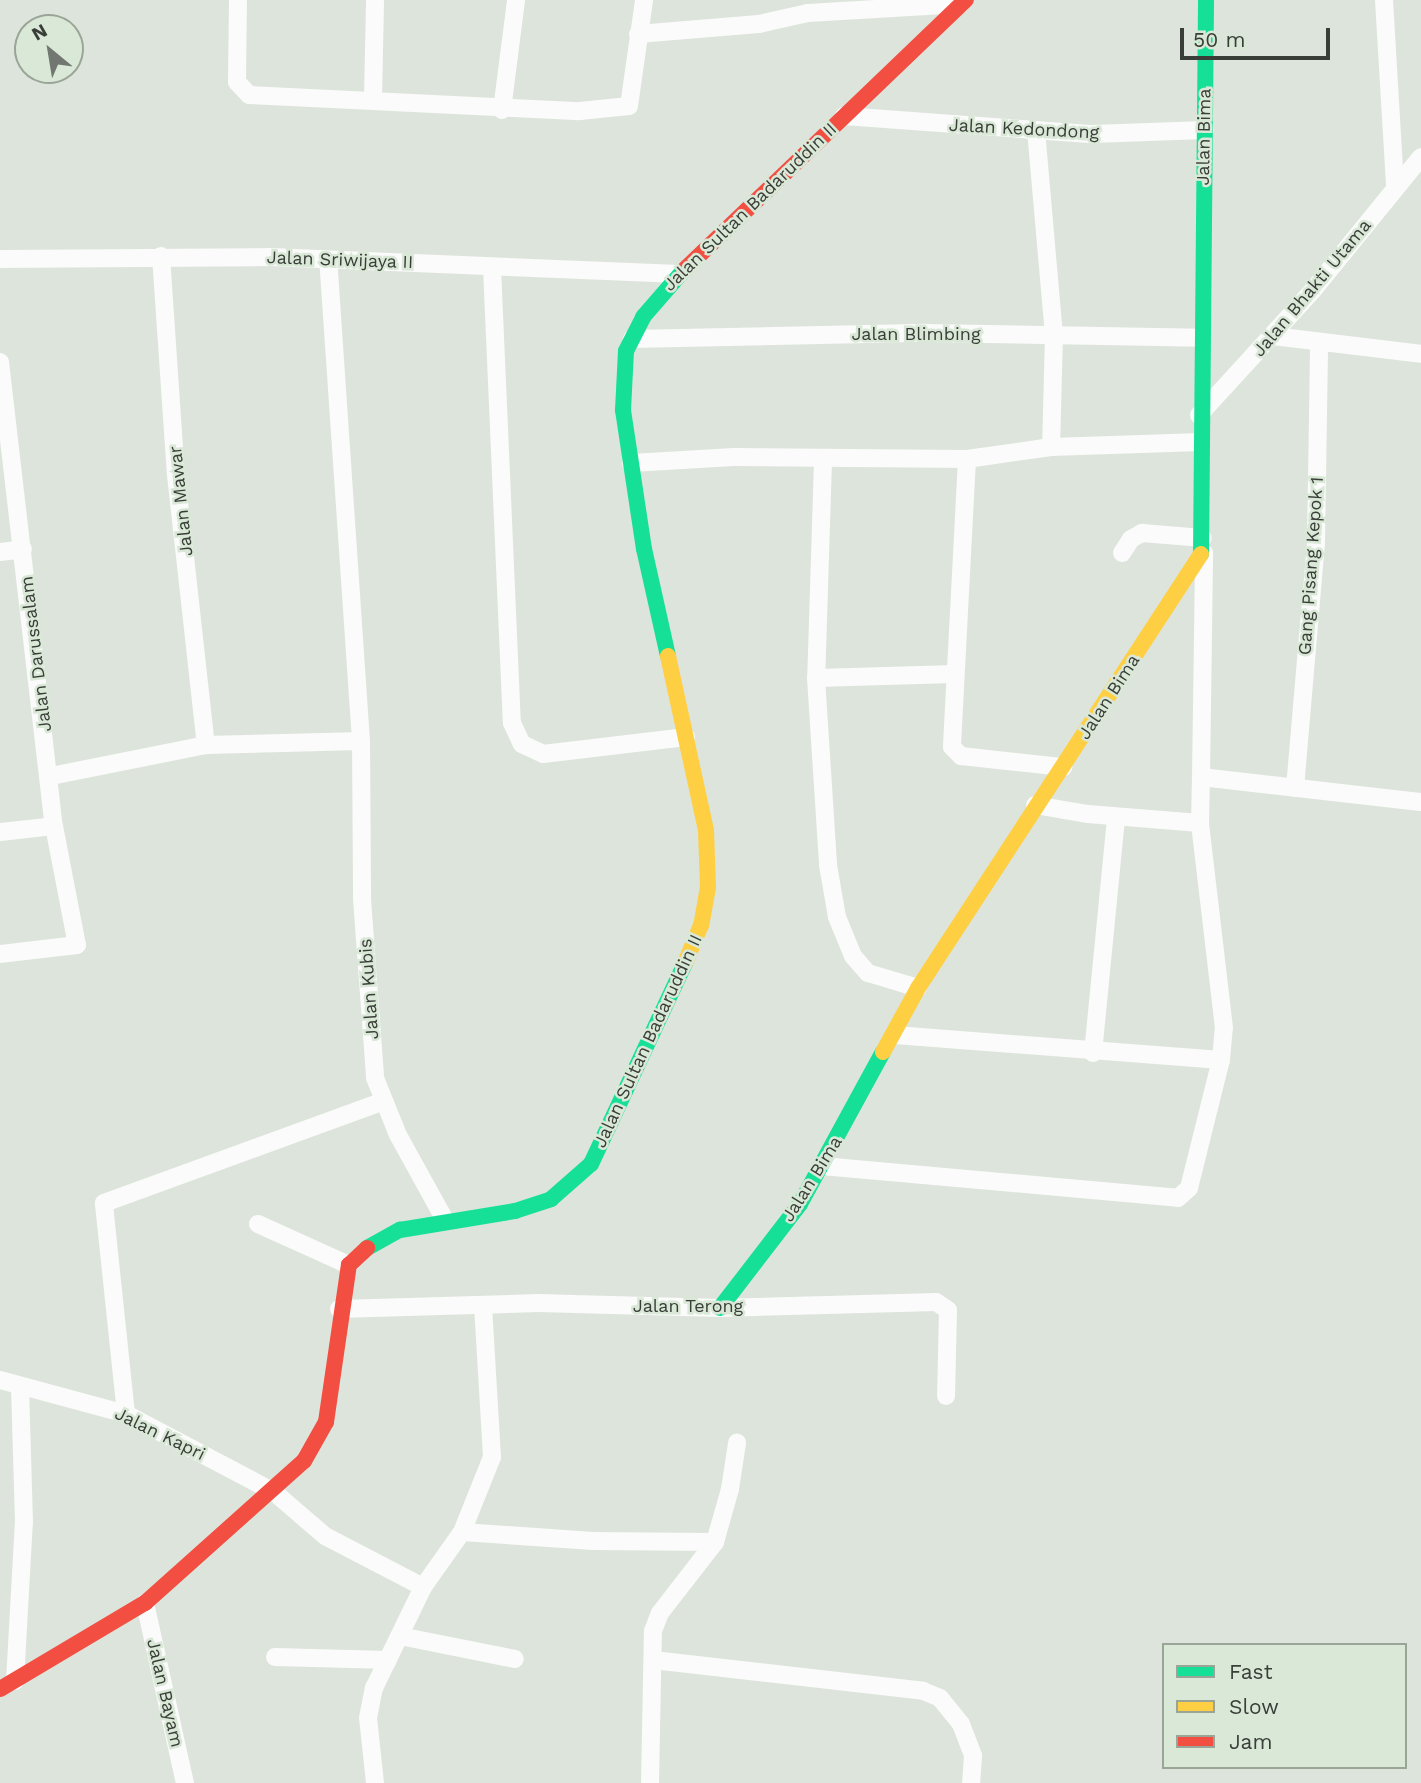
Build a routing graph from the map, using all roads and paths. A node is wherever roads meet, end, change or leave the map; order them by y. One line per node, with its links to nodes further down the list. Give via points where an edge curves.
1 (238, 0): 10 (street, via 237,82 242,92 262,97)
2 (375, 0): 10 (street)
3 (516, 0): 11 (street)
4 (644, 0): 9 (street)
5 (1206, 0): 14 (street, Jalan Bima)
6 (1384, 0): 16 (street)
7 (964, 2): 8 (street); 12 (street, Jalan Sultan Badaruddin II)
8 (808, 6): 9 (street, via 759,24)
9 (638, 34): 11 (street, via 632,95 623,109)
10 (373, 98): 11 (street)
11 (502, 110)
12 (844, 116): 13 (street, Jalan Kedondong); 21 (street, Jalan Sultan Badaruddin II)
13 (1037, 130): 14 (street, Jalan Kedondong, via 1092,134); 22 (street)
14 (1205, 130): 24 (street, Jalan Bima)
15 (1421, 157): 16 (street, Jalan Bhakti Utama)
16 (1395, 185): 23 (street, Jalan Bhakti Utama)
17 (161, 256): 18 (street, Jalan Sriwijaya II); 19 (street, Jalan Sriwijaya II); 43 (street, Jalan Mawar, via 176,475)
18 (0, 260)
19 (328, 260): 20 (street, Jalan Sriwijaya II); 42 (street, Jalan Kubis)
20 (492, 268): 21 (street, Jalan Sriwijaya II); 41 (street, via 512,723 522,744 543,754)
21 (679, 274): 25 (street, Jalan Sultan Badaruddin II, via 643,317)
22 (1054, 335): 24 (street, Jalan Blimbing); 25 (street, Jalan Blimbing); 31 (street)
23 (1273, 336): 26 (street); 29 (street, Jalan Bhakti Utama)
24 (1200, 338): 29 (street, Jalan Bima)
25 (632, 339): 34 (street, Jalan Sultan Badaruddin II, via 621,381)
26 (1320, 343): 27 (street); 47 (street, Gang Pisang Kepok 1, via 1317,542)
27 (1421, 354)
28 (0, 362): 36 (street, Jalan Darussalam)
29 (1199, 415): 30 (street, Jalan Bima)
30 (1201, 442): 31 (street); 35 (street, Jalan Bima)
31 (1051, 447): 32 (street)
32 (967, 459): 33 (street); 39 (street)
33 (823, 461): 34 (street, via 734,457); 40 (street)
34 (631, 463): 41 (street, Jalan Sultan Badaruddin II, via 644,549)
35 (1203, 544): 38 (street, via 1142,534 1131,539); 44 (street, Jalan Bima); 46 (street)
36 (23, 549): 37 (street); 45 (street, Jalan Darussalam)
37 (0, 552)
38 (1122, 553)
39 (955, 674): 40 (street); 44 (street, via 955,753)
40 (816, 678): 55 (street, via 828,864 837,917 853,957 868,973)
41 (686, 737): 61 (street, Jalan Sultan Badaruddin II, via 706,830 708,887 701,925 591,1164 551,1199 515,1211)
42 (360, 741): 43 (street); 59 (street, Jalan Kubis, via 363,913 375,1078)
43 (206, 745): 45 (street)
44 (1063, 767): 49 (street, Jalan Bima)
45 (51, 776): 52 (street, Jalan Darussalam)
46 (1201, 777): 47 (street); 51 (street)
47 (1295, 788): 48 (street)
48 (1421, 802)
49 (1035, 805): 50 (street); 55 (street, Jalan Bima)
50 (1115, 817): 51 (street); 57 (street)
51 (1200, 823): 58 (street, via 1224,1028)
52 (54, 826): 53 (street); 54 (street, Jalan Darussalam, via 77,945)
53 (0, 832)
54 (0, 954)
55 (918, 988): 56 (street, Jalan Bima)
56 (895, 1035): 57 (street); 60 (street, Jalan Bima)
57 (1093, 1053): 58 (street)
58 (1221, 1060): 60 (street, via 1189,1188 1178,1198)
59 (384, 1101): 61 (street, Jalan Kubis); 70 (street, via 104,1203)
60 (822, 1166): 65 (street, Jalan Bima, via 800,1204)
61 (445, 1220): 63 (street, Jalan Sultan Badaruddin II, via 380,1239)
62 (258, 1224): 63 (street)
63 (349, 1265): 66 (street)
64 (483, 1305): 65 (street, Jalan Terong); 66 (street, Jalan Terong); 73 (street, via 492,1457)
65 (720, 1308): 69 (street, Jalan Terong, via 936,1302 948,1310)
66 (339, 1309): 72 (street, via 326,1422 317,1445)
67 (0, 1380): 68 (street, Jalan Kapri)
68 (20, 1387): 70 (street, Jalan Kapri); 82 (street, via 24,1522)
69 (946, 1396)
70 (125, 1414): 72 (street, Jalan Kapri)
71 (737, 1443): 74 (street)
72 (274, 1492): 75 (street, Jalan Kapri, via 325,1536); 76 (street)
73 (462, 1532): 74 (street, via 593,1541); 75 (street)
74 (715, 1542): 81 (street, via 660,1613 653,1631)
75 (424, 1587): 77 (street)
76 (145, 1603): 82 (street); 83 (street, Jalan Bayam)
77 (400, 1636): 79 (street); 80 (street)
78 (275, 1657): 80 (street)
79 (515, 1659)
80 (388, 1660): 84 (street, via 374,1688 368,1718)
81 (653, 1660): 85 (street); 86 (street, via 923,1691 940,1698 961,1724 973,1756)
82 (7, 1685)
83 (185, 1783)
84 (375, 1783)
85 (650, 1783)
86 (971, 1783)

